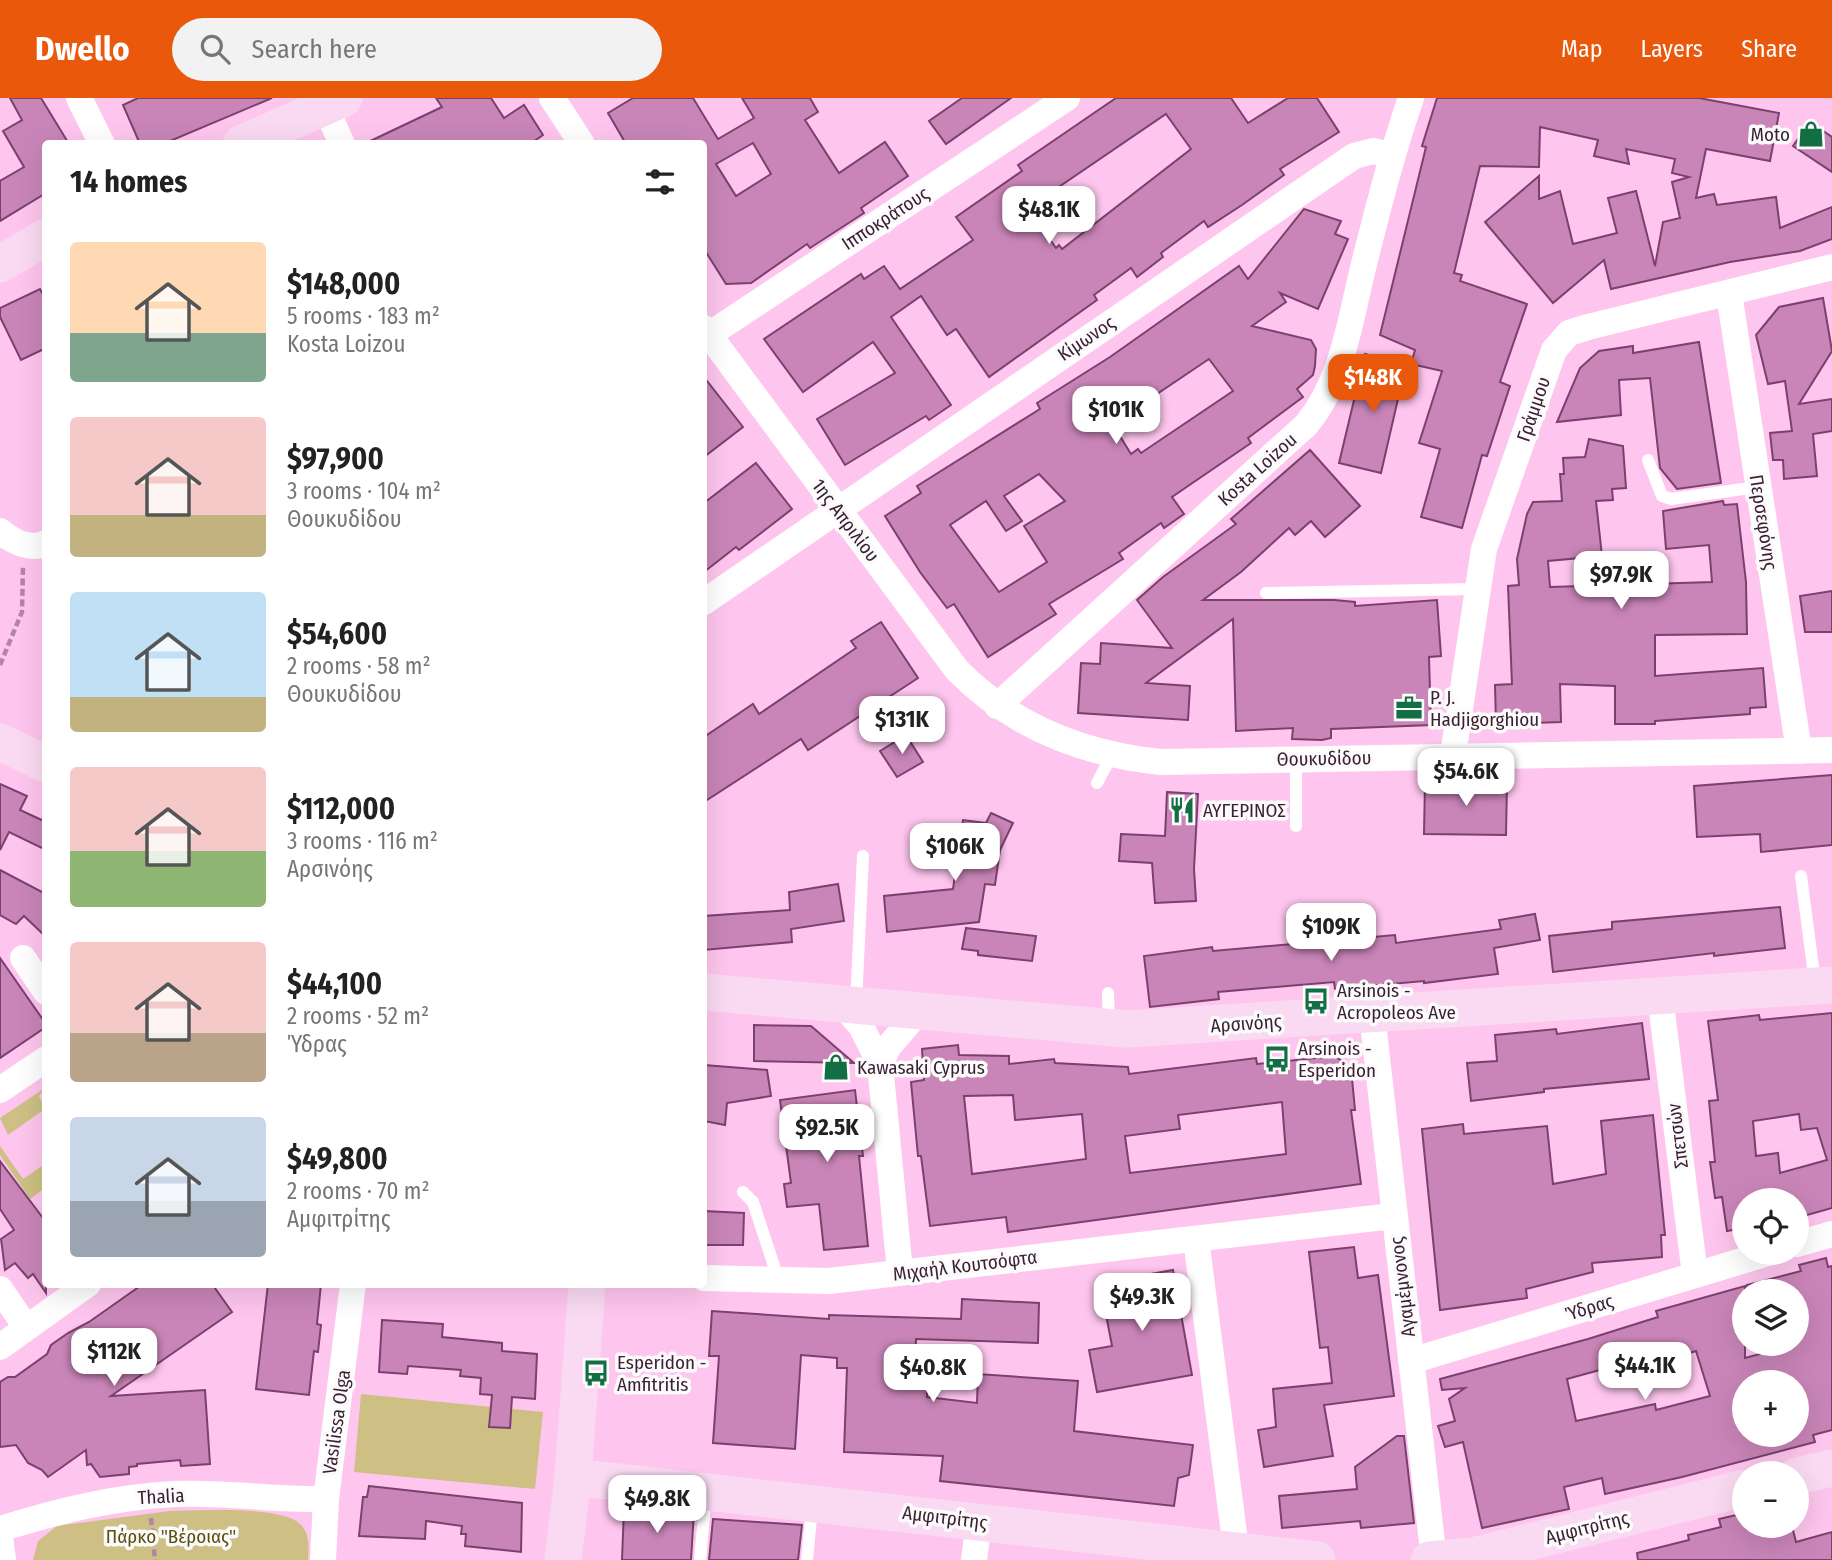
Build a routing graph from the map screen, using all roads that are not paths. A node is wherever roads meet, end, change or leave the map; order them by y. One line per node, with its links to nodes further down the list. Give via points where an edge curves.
1 (79, 98): 6 (street)
2 (552, 98): 9 (street)
3 (1067, 98): 15 (street, Ιπποκράτους)
4 (1411, 98): 10 (street)
5 (335, 102): 7 (street); 8 (street)
6 (100, 140)
7 (250, 140)
8 (341, 140)
9 (579, 140)
10 (1391, 155): 19 (street, Κίμωνος, via 1373,151 1354,156); 25 (street, Kosta Loizou, via 1344,345 1323,405)
11 (42, 239): 12 (street)
12 (0, 264)
13 (1832, 267): 14 (street, Γράμμου)
14 (1729, 293): 18 (street, Περσεφόνης); 22 (street, Γράμμου, via 1569,332 1554,350 1484,549)
15 (707, 333)
16 (707, 337): 19 (street, 1ης Απριλίου)
17 (1648, 460): 18 (lane, via 1662,496 1671,499)
18 (1758, 487): 28 (street, Περσεφόνης)
19 (837, 508): 24 (street, Κίμωνος); 25 (street, 1ης Απριλίου, via 957,670)
20 (0, 531): 21 (street, via 10,540)
21 (37, 544)
22 (1476, 589): 23 (lane); 30 (street, Γράμμου)
23 (1266, 593)
24 (707, 600)
25 (997, 706): 29 (street, Θουκυδίδου, via 1038,731)
26 (0, 742): 32 (street)
27 (1832, 750): 28 (street, Θουκυδίδου)
28 (1799, 751): 30 (street, Θουκυδίδου)
29 (1112, 755): 31 (street, Θουκυδίδου, via 1161,762); 33 (lane)
30 (1453, 755): 31 (street, Θουκυδίδου)
31 (1296, 758): 34 (lane)
32 (42, 762)
33 (1097, 783)
34 (1296, 826)
35 (863, 856): 42 (lane)
36 (1801, 876): 39 (lane)
37 (23, 958): 38 (street)
38 (42, 986)
39 (1824, 986): 41 (street, Αρσινόης)
40 (707, 992): 42 (street, Αρσινόης)
41 (1660, 996): 44 (street, Αρσινόης); 55 (street, Σπετσών)
42 (849, 1004): 43 (street, Αρσινόης); 46 (street)
43 (920, 1010): 44 (street, Αρσινόης, via 1108,1011 1179,1028); 46 (street, via 888,1046)
44 (1373, 1014): 49 (street, Αγαμέμνονος)
45 (42, 1062): 47 (street)
46 (880, 1064): 54 (street)
47 (0, 1090)
48 (743, 1192): 57 (lane, via 753,1202)
49 (1393, 1216): 51 (street, Μιχαήλ Κουτσόφτα); 64 (street, Αγαμέμνονος)
50 (1832, 1234): 52 (street)
51 (1196, 1239): 54 (street, Μιχαήλ Κουτσόφτα); 75 (street)
52 (1809, 1241)
53 (1732, 1264): 55 (street, Ύδρας)
54 (900, 1272): 57 (street, Μιχαήλ Κουτσόφτα, via 829,1281)
55 (1695, 1275): 64 (street, Ύδρας)
56 (707, 1278): 57 (street, Μιχαήλ Κουτσόφτα)
57 (779, 1281)
58 (82, 1288): 62 (street)
59 (353, 1288): 70 (street, Vasilissa Olga)
60 (587, 1288): 67 (street)
61 (0, 1289): 62 (street)
62 (26, 1327): 63 (street)
63 (0, 1347)
64 (1410, 1361): 84 (street, Αγαμέμνονος)
65 (1832, 1468): 66 (street)
66 (1809, 1473)
67 (573, 1477): 69 (street, Αμφιτρίτης); 78 (street)
68 (1732, 1491): 84 (street, Αμφιτρίτης, via 1495,1550)
69 (706, 1492): 71 (street, Αμφιτρίτης); 79 (lane)
70 (326, 1499): 73 (street, Thalia, via 149,1496 68,1508); 77 (street, Vasilissa Olga)
71 (812, 1502): 72 (street, Αμφιτρίτης); 80 (lane)
72 (979, 1521): 75 (street, Αμφιτρίτης); 81 (street)
73 (0, 1528)
74 (0, 1537): 76 (street)
75 (1236, 1549): 82 (street, Αμφιτρίτης)
76 (3, 1560)
77 (323, 1560)
78 (563, 1560)
79 (700, 1560)
80 (807, 1560)
81 (974, 1560)
82 (1317, 1560)
83 (1429, 1560): 84 (street, Αμφιτρίτης)
84 (1434, 1560)

